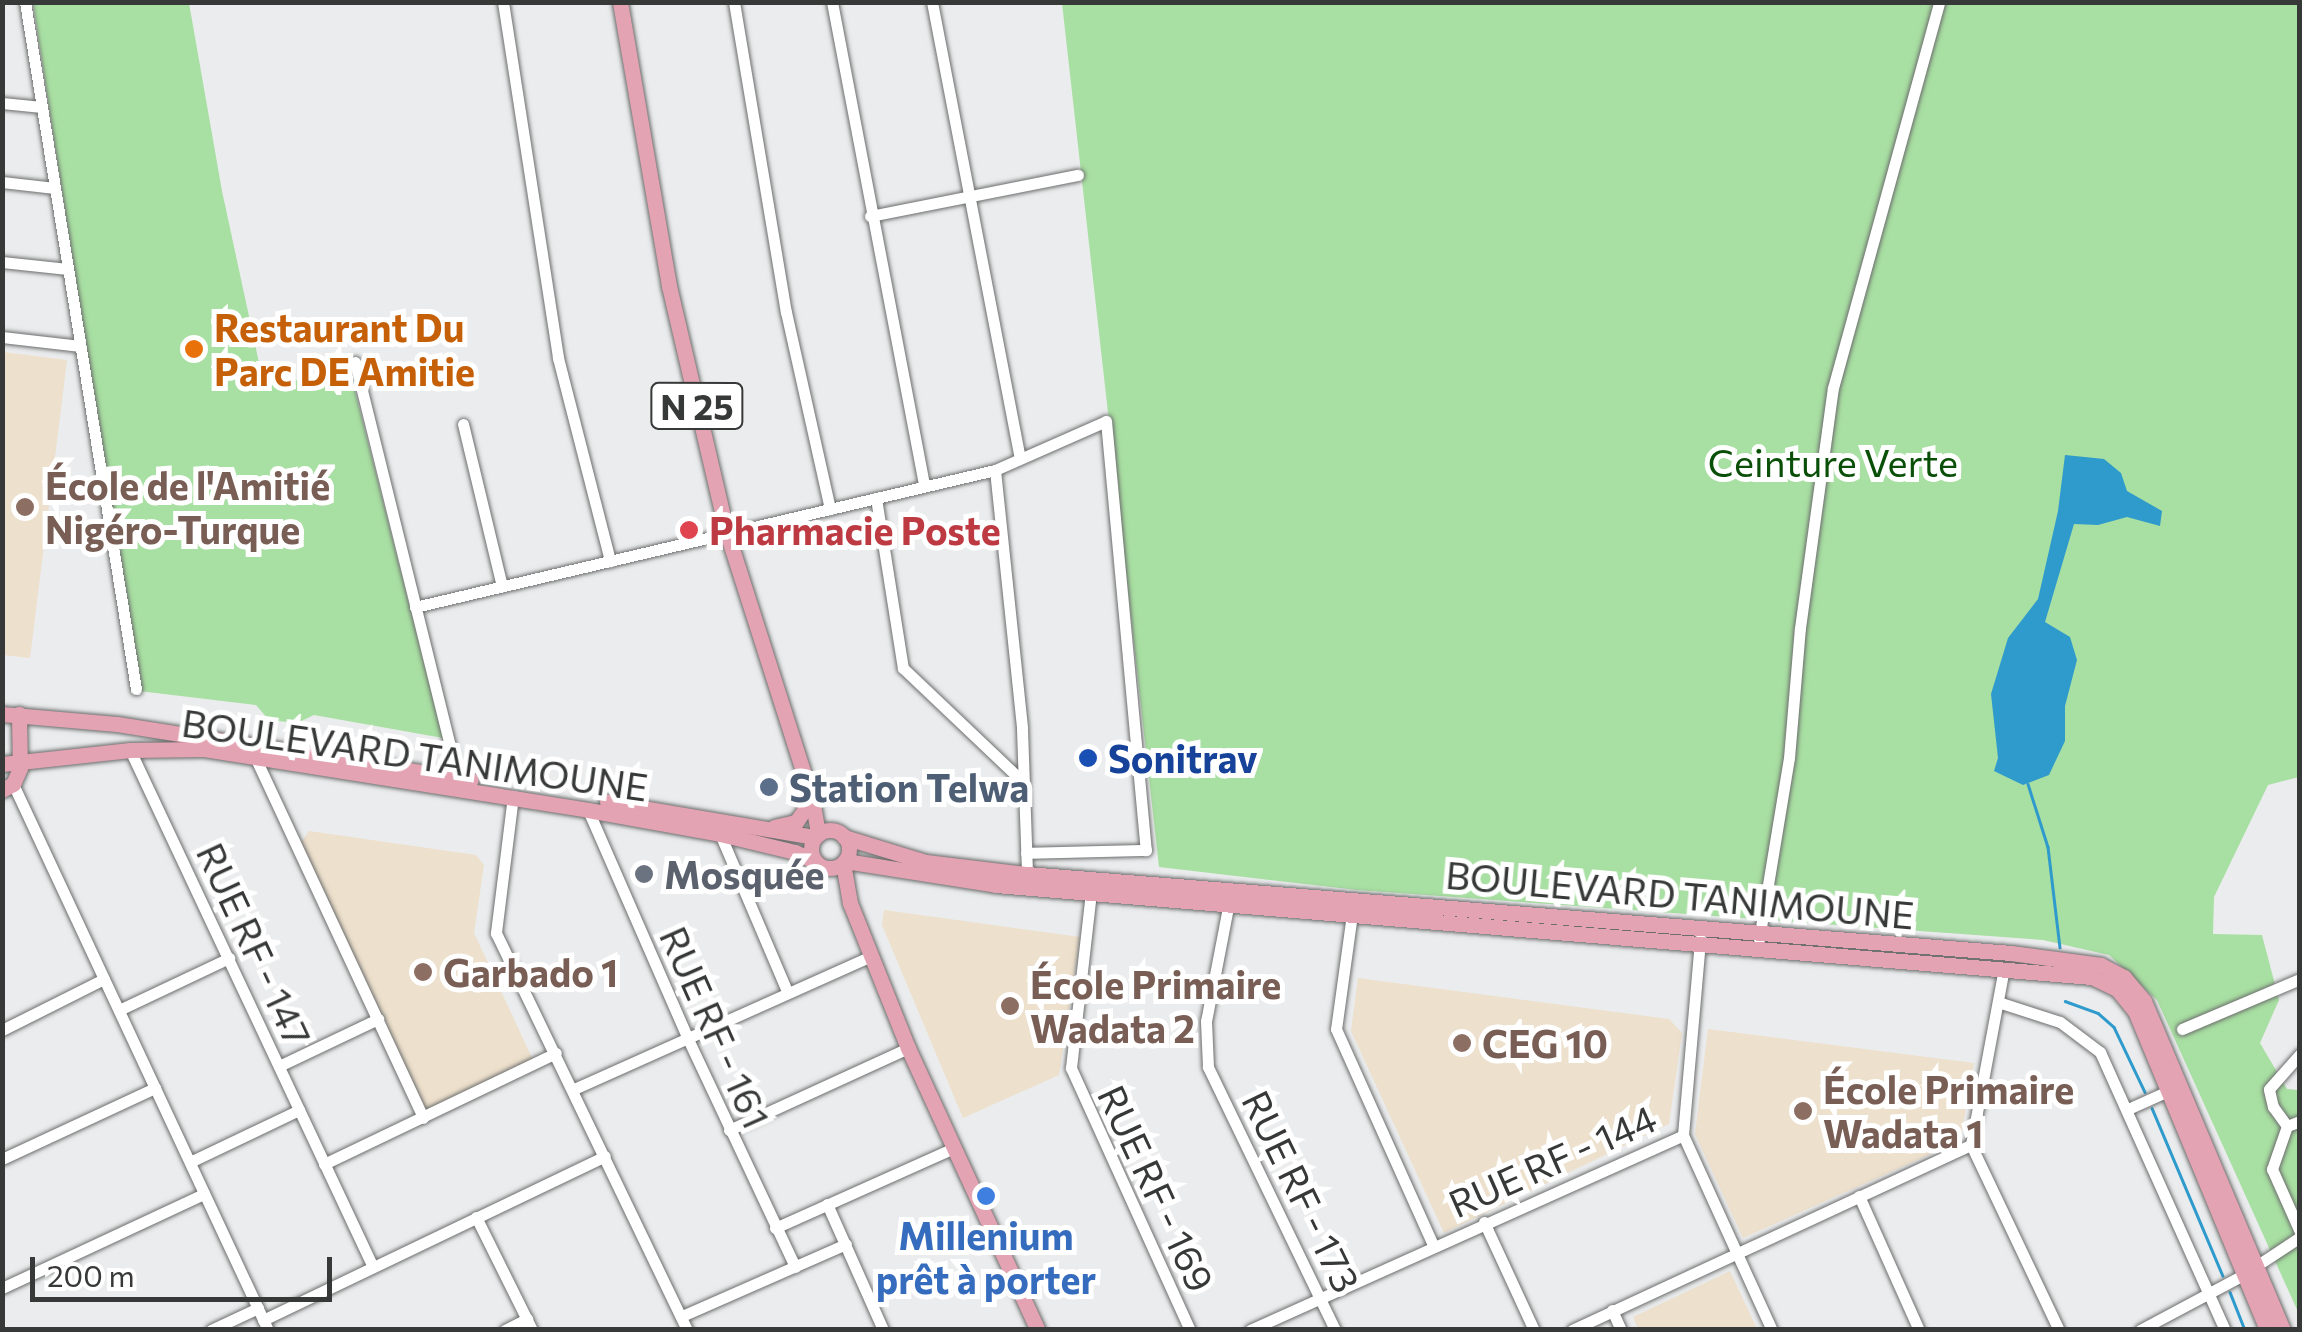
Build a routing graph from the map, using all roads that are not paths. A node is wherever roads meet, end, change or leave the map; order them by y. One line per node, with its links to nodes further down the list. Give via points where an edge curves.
1 (25, 2): 9 (street)
2 (503, 2): 27 (street, via 558,358)
3 (620, 2): 26 (main road, N 25, via 669,286)
4 (734, 2): 25 (street, via 786,312)
5 (832, 2): 14 (street)
6 (932, 2): 13 (street)
7 (1939, 2): 56 (street, via 1833,388)
8 (2, 104): 9 (street)
9 (42, 108): 12 (street)
10 (1078, 175): 13 (street)
11 (2, 182): 12 (street)
12 (55, 188): 16 (street)
13 (970, 196): 14 (street); 21 (street)
14 (870, 216): 23 (street)
15 (2, 262): 16 (street)
16 (68, 269): 18 (street)
17 (2, 338): 18 (street)
18 (80, 346): 30 (street)
19 (355, 362): 29 (street)
20 (463, 424): 28 (street)
21 (1020, 456): 22 (street); 46 (street, via 1106,421 1146,850)
22 (994, 470): 23 (street); 37 (street)
23 (924, 486): 24 (street)
24 (876, 498): 25 (street); 37 (street, via 903,668)
25 (830, 509): 26 (street)
26 (726, 533): 27 (street); 40 (main road, N 25)
27 (610, 561): 28 (street)
28 (502, 586): 29 (street)
29 (416, 607): 36 (street)
30 (136, 689)
31 (11, 714): 34 (main road); 36 (main road, BOULEVARD TANIMOUNE, via 117,724)
32 (130, 750): 33 (main road, BOULEVARD TANIMOUNE, via 187,748); 34 (main road, BOULEVARD TANIMOUNE); 58 (street, RUE RF - 147)
33 (255, 757): 39 (main road, BOULEVARD TANIMOUNE); 65 (street)
34 (21, 762): 35 (main road, BOULEVARD TANIMOUNE); 38 (main road)
35 (2, 764)
36 (458, 778): 42 (main road, BOULEVARD TANIMOUNE)
37 (1022, 781): 46 (street)
38 (8, 787): 60 (street)
39 (513, 796): 41 (main road, BOULEVARD TANIMOUNE); 70 (street, via 494,924)
40 (812, 799): 42 (main road, via 796,822); 44 (main road); 45 (main road)
41 (588, 810): 43 (main road, BOULEVARD TANIMOUNE); 68 (street, RUE RF - 161)
42 (761, 828): 45 (main road, BOULEVARD TANIMOUNE)
43 (720, 834): 48 (main road, BOULEVARD TANIMOUNE); 62 (street)
44 (842, 834): 45 (main road); 47 (main road, via 849,852); 49 (main road, BOULEVARD TANIMOUNE, via 926,862)
45 (817, 835): 48 (main road, via 810,850)
46 (1026, 852): 49 (street)
47 (844, 862): 48 (main road); 50 (main road, BOULEVARD TANIMOUNE, via 974,883); 52 (main road)
48 (819, 864): 52 (main road)
49 (1027, 874): 53 (main road, BOULEVARD TANIMOUNE)
50 (1091, 892): 51 (main road, BOULEVARD TANIMOUNE); 114 (street, RUE RF - 169, via 1071,1068)
51 (1228, 902): 53 (main road, BOULEVARD TANIMOUNE); 104 (street, RUE RF - 173, via 1206,1021 1208,1067)
52 (850, 903): 57 (main road)
53 (1319, 904): 54 (main road, BOULEVARD TANIMOUNE); 55 (main road, BOULEVARD TANIMOUNE)
54 (1352, 914): 55 (main road, BOULEVARD TANIMOUNE); 97 (street, via 1336,1029)
55 (1701, 933): 56 (main road, BOULEVARD TANIMOUNE); 82 (street)
56 (1759, 941): 59 (main road, BOULEVARD TANIMOUNE); 101 (main road, BOULEVARD TANIMOUNE, via 2074,960 2124,977 2144,1001)
57 (871, 956): 62 (street); 69 (main road)
58 (229, 958): 64 (street); 72 (street, RUE RF - 147)
59 (2004, 968): 63 (street); 75 (main road, BOULEVARD TANIMOUNE, via 2092,977 2117,989 2136,1011)
60 (104, 979): 64 (street); 67 (street)
61 (2300, 979): 66 (street)
62 (787, 991): 68 (street)
63 (1998, 1002): 76 (street, via 2085,1037 2109,1066); 83 (street)
64 (119, 1010): 73 (street)
65 (378, 1019): 72 (street); 78 (street)
66 (2182, 1029)
67 (2, 1030)
68 (686, 1037): 74 (street); 81 (street, RUE RF - 161)
69 (908, 1048): 81 (street); 84 (main road)
70 (556, 1053): 74 (street); 78 (street)
71 (2300, 1054): 80 (street, via 2269,1090)
72 (279, 1066): 77 (street, RUE RF - 147)
73 (155, 1088): 86 (street); 87 (street)
74 (574, 1089): 85 (street)
75 (2166, 1092): 76 (street); 101 (main road, BOULEVARD TANIMOUNE)
76 (2128, 1108): 103 (street)
77 (299, 1110): 87 (street); 88 (street, RUE RF - 147)
78 (423, 1118): 88 (street)
79 (2300, 1121): 80 (street)
80 (2286, 1126): 95 (street, via 2272,1169)
81 (729, 1130): 94 (street, RUE RF - 161)
82 (1683, 1135): 93 (street, RUE RF - 144); 98 (street, RUE RF - 144)
83 (1971, 1145): 90 (street); 122 (street)
84 (952, 1150): 91 (street); 113 (main road)
85 (605, 1156): 92 (street); 106 (street)
86 (2, 1158)
87 (190, 1162): 89 (street)
88 (324, 1164): 100 (street, RUE RF - 147)
89 (204, 1194): 102 (street); 107 (street)
90 (1860, 1196): 98 (street); 121 (street)
91 (827, 1204): 94 (street); 96 (street)
92 (476, 1217): 100 (street); 108 (street)
93 (1484, 1222): 97 (street, RUE RF - 144); 117 (street)
94 (775, 1228): 99 (street, RUE RF - 161)
95 (2300, 1235): 101 (street)
96 (846, 1244): 99 (street); 112 (street)
97 (1433, 1245): 104 (street, RUE RF - 144)
98 (1738, 1252): 105 (street); 120 (street, RUE RF - 144)
99 (794, 1266): 106 (street)
100 (372, 1267): 107 (street)
101 (2251, 1270): 103 (street); 125 (main road, BOULEVARD TANIMOUNE); 126 (main road, BOULEVARD TANIMOUNE)
102 (2, 1288)
103 (2209, 1293): 123 (street); 124 (street)
104 (1321, 1297): 115 (street, RUE RF - 144); 116 (street, RUE RF - 173)
105 (1612, 1310): 118 (street); 119 (street)
106 (682, 1316): 111 (street)
107 (263, 1319): 109 (street)
108 (530, 1324): 110 (street)
109 (211, 1330)
110 (505, 1330)
111 (688, 1330)
112 (883, 1330)
113 (1038, 1330)
114 (1190, 1330)
115 (1250, 1330)
116 (1335, 1330)
117 (1534, 1330)
118 (1572, 1330)
119 (1621, 1330)
120 (1772, 1330)
121 (1919, 1330)
122 (2059, 1330)
123 (2140, 1330)
124 (2225, 1330)
125 (2268, 1330)
126 (2283, 1330)

